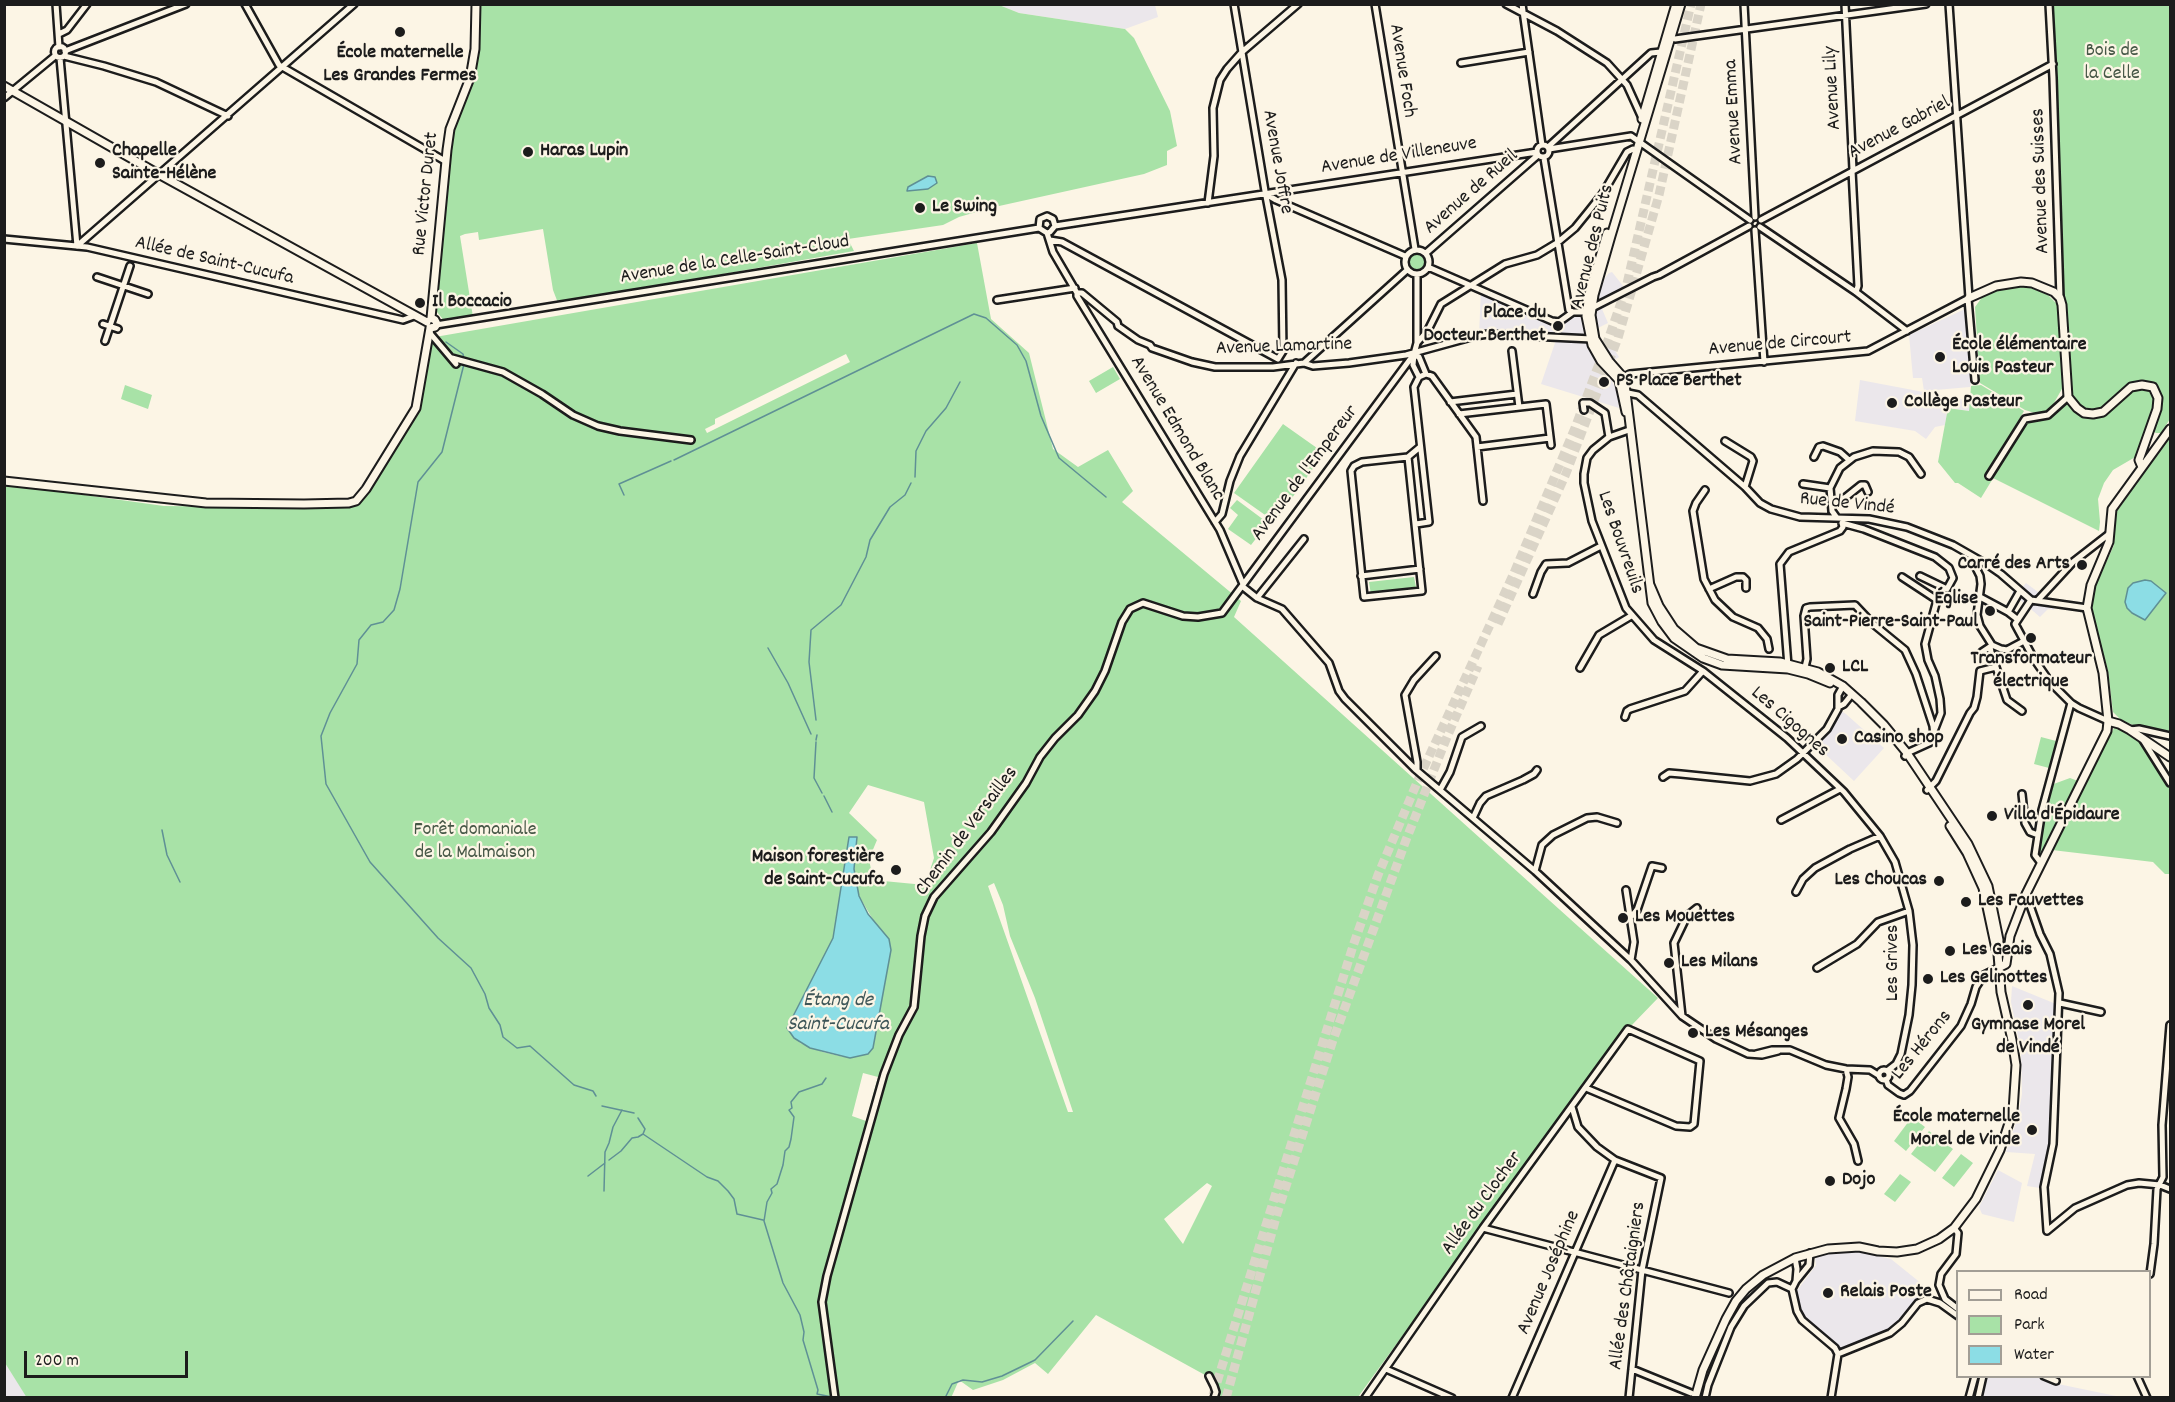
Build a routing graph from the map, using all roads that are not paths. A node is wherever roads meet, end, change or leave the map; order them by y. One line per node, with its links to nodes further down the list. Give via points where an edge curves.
1 (56, 4): 22 (street)
2 (87, 4): 22 (street, via 67,30)
3 (186, 4): 28 (street)
4 (245, 4): 31 (street)
5 (354, 4): 31 (street)
6 (476, 4): 45 (street, Rue Victor Duret, via 470,78 450,129)
7 (1234, 4): 25 (street, Avenue Joffre)
8 (1298, 4): 25 (street)
9 (1375, 4): 46 (street, Avenue Foch)
10 (1506, 4): 19 (street)
11 (1522, 4): 19 (street)
12 (1676, 4): 23 (street, Avenue des Puits)
13 (1681, 4): 23 (street, Avenue des Puits)
14 (1744, 4): 21 (street, Avenue Emma)
15 (1845, 4): 20 (street, Avenue Lily)
16 (1926, 4): 20 (street)
17 (1949, 4): 37 (street)
18 (2049, 4): 30 (street, Avenue des Suisses)
19 (1523, 12): 26 (street); 32 (street, via 1599,56)
20 (1846, 16): 21 (street); 47 (street, Avenue Lily)
21 (1745, 29): 23 (street); 53 (street, Avenue Emma)
22 (59, 34): 24 (street)
23 (1669, 37): 27 (street, Avenue des Puits); 34 (street, Avenue des Puits)
24 (59, 47): 28 (street); 28 (street, via 55,50)
25 (1242, 52): 50 (street, Avenue Joffre); 51 (street, via 1216,89)
26 (1529, 52): 29 (street); 42 (street)
27 (1661, 52): 32 (street, via 1651,54); 34 (street, Avenue des Puits)
28 (61, 55): 35 (street); 38 (street, via 156,82); 40 (street)
29 (1461, 63)
30 (2053, 64): 37 (street, Avenue Gabriel); 77 (street, Avenue des Suisses)
31 (283, 67): 38 (street); 45 (street)
32 (1623, 79): 39 (street); 42 (street)
33 (4, 86): 35 (street)
34 (1654, 87): 39 (street, Avenue des Puits); 41 (street, Avenue des Puits)
35 (13, 91): 36 (street); 40 (street)
36 (4, 98)
37 (1957, 115): 47 (street, Avenue Gabriel); 76 (street)
38 (228, 116): 48 (street)
39 (1642, 118): 41 (street, Avenue des Puits)
40 (66, 120): 48 (street); 62 (street)
41 (1637, 142): 42 (street, via 1631,136); 43 (street, Avenue des Puits); 53 (street); 58 (street, Avenue des Puits)
42 (1547, 147): 44 (street, via 1549,154); 44 (street, via 1538,147)
43 (1633, 149): 58 (street, Avenue des Puits); 61 (street, via 1627,152 1588,213)
44 (1540, 155): 46 (street, Avenue de Villeneuve); 61 (street); 64 (street, Avenue de Rueil)
45 (445, 161): 85 (street, Rue Victor Duret)
46 (1403, 171): 49 (street, Avenue de Villeneuve); 63 (street, Avenue Foch)
47 (1852, 171): 53 (street, Avenue Gabriel); 74 (street, Avenue Lily)
48 (159, 174): 62 (street); 83 (street)
49 (1283, 191): 50 (street, Avenue de Villeneuve); 52 (street)
50 (1266, 194): 51 (street, Avenue de la Celle-Saint-Cloud); 52 (street); 94 (street, Avenue Joffre, via 1282,280 1283,351)
51 (1208, 203): 54 (street, Avenue de la Celle-Saint-Cloud)
52 (1286, 203): 65 (street)
53 (1754, 220): 56 (street, Avenue Emma); 56 (street); 80 (street, Avenue Gabriel, via 1659,275)
54 (1054, 226): 55 (street, Avenue de la Celle-Saint-Cloud, via 1053,219 1047,216 1040,219); 57 (street)
55 (1039, 228): 57 (street); 85 (street, Avenue de la Celle-Saint-Cloud)
56 (1758, 228): 74 (street); 95 (street)
57 (1047, 233): 60 (street, Avenue Edmond Blanc)
58 (1609, 236): 80 (street, Avenue des Puits)
59 (4, 239): 62 (street, Allée de Saint-Cucufa)
60 (1050, 240): 73 (street, Avenue Edmond Blanc); 94 (street, via 1062,242)
61 (1557, 243): 71 (street, via 1537,255 1505,264); 81 (street, via 1569,309)
62 (77, 246): 83 (street, Allée de Saint-Cucufa, via 403,320)
63 (1415, 249): 64 (street); 65 (street)
64 (1426, 254): 67 (street)
65 (1405, 256): 68 (street)
66 (130, 266): 72 (street)
67 (1428, 267): 69 (street); 71 (street)
68 (1407, 270): 69 (street); 97 (street)
69 (1417, 274): 91 (street)
70 (97, 277): 72 (street)
71 (1470, 285): 81 (street, via 1556,322); 91 (street, via 1441,304)
72 (123, 286): 75 (street); 86 (street)
73 (1076, 290): 78 (street); 79 (street, Avenue Lamartine); 82 (street, Avenue Edmond Blanc)
74 (1856, 292): 88 (street)
75 (148, 294)
76 (1969, 298): 77 (street, via 1996,286 2021,282 2043,287); 88 (street, Avenue de Circourt); 102 (street)
77 (2060, 298): 105 (street)
78 (997, 300)
79 (1101, 308): 82 (street); 94 (street, Avenue Lamartine, via 1138,340 1192,362 1215,367)
80 (1588, 310): 81 (street); 89 (street, Avenue des Puits)
81 (1573, 312)
82 (1089, 315): 134 (street, Avenue Edmond Blanc)
83 (414, 316): 85 (street)
84 (103, 324): 86 (street)
85 (431, 325): 115 (street, via 454,361 503,372 597,426); 125 (street, Rue Victor Duret, via 416,408 356,501 206,503)
86 (110, 326): 87 (street); 90 (street)
87 (118, 329)
88 (1907, 331): 95 (street, Avenue de Circourt, via 1864,352)
89 (1593, 339): 93 (street, Avenue Lamartine, via 1488,334); 101 (street, Avenue des Puits)
90 (105, 341)
91 (1417, 343): 93 (street)
92 (1512, 351): 104 (street)
93 (1414, 354): 97 (street, Avenue Lamartine, via 1331,365); 99 (street); 100 (street, via 1413,365); 144 (street, Avenue de l'Empereur)
94 (1278, 362): 96 (street, Avenue Lamartine)
95 (1764, 362): 101 (street, Avenue de Circourt, via 1630,374)
96 (1296, 363): 97 (street, Avenue Lamartine); 134 (street, via 1240,456 1222,514)
97 (1304, 363)
98 (1438, 372): 99 (street)
99 (1429, 375): 100 (street); 106 (street)
100 (1419, 377): 117 (street, via 1414,398)
101 (1621, 379): 103 (street, Avenue des Puits)
102 (1975, 381)
103 (1624, 392): 111 (street, Avenue des Puits); 127 (street, Rue de Vindé, via 1638,395)
104 (1517, 394): 106 (street); 107 (street)
105 (2068, 397): 112 (street, via 2079,410 2093,414 2106,410 2131,387 2152,387 2158,404); 124 (street, via 2048,415 2025,419)
106 (1450, 402): 109 (street)
107 (1519, 407): 109 (street); 118 (street, via 1546,404 1550,442)
108 (1584, 410): 113 (street, via 1583,403 1590,403 1605,413)
109 (1459, 414): 118 (street, via 1476,437)
110 (2170, 429): 114 (street)
111 (1629, 430): 113 (street, Les Bouvreuils); 163 (street, Avenue des Puits, via 1650,585 1674,629 1696,648 1727,659)
112 (2148, 433): 114 (street); 122 (street, via 2139,460)
113 (1609, 437): 138 (street, Les Bouvreuils, via 1587,458 1584,474)
114 (2163, 439): 122 (street)
115 (692, 440)
116 (1725, 441): 127 (street, via 1753,461)
117 (1420, 447): 119 (street); 135 (street, via 1429,522)
118 (1477, 447): 131 (street)
119 (1408, 457): 135 (street); 141 (street, via 1362,462 1354,466 1350,476)
120 (1814, 458): 121 (street, via 1823,446)
121 (1849, 460): 123 (street, via 1866,452 1892,451 1909,457); 128 (street)
122 (2142, 467): 136 (street, via 2112,509)
123 (1921, 474)
124 (1989, 476)
125 (4, 482)
126 (1803, 484): 128 (street)
127 (1745, 487): 133 (street, Rue de Vindé, via 1771,510)
128 (1830, 488): 132 (street)
129 (1705, 490): 146 (street, via 1693,511)
130 (1868, 492): 132 (street, via 1861,485)
131 (1483, 501)
132 (1831, 504): 133 (street)
133 (1839, 521): 139 (street, Rue de Vindé, via 1875,520 1907,527); 142 (street, via 1935,557 1949,568 1953,578 1947,589); 163 (street, via 1843,527 1840,531 1789,552 1781,560)
134 (1215, 522): 144 (street, Avenue Edmond Blanc)
135 (1416, 524): 140 (street)
136 (2109, 534): 151 (street, via 2073,562); 152 (street)
137 (1304, 539): 150 (street)
138 (1600, 546): 148 (street, via 1568,563 1546,564); 155 (street, Les Bouvreuils)
139 (1969, 555): 147 (street, Rue de Vindé); 149 (street, via 1980,576)
140 (1420, 569): 141 (street); 141 (street, via 1422,591 1364,597)
141 (1361, 576)
142 (1920, 576)
143 (1902, 577): 177 (street, via 1937,600 1925,644 1940,699 1941,713)
144 (1243, 585): 150 (street); 154 (street, Avenue de l'Empereur)
145 (1746, 588): 146 (street, via 1746,580 1736,577)
146 (1708, 589): 160 (street, via 1733,617 1764,633)
147 (2020, 591): 151 (street, Rue de Vindé); 153 (street)
148 (1533, 594)
149 (1980, 597): 153 (street); 158 (street, via 1977,620)
150 (1257, 598): 183 (street, via 1282,609 1309,638 1329,663 1345,699)
151 (2035, 600): 152 (street); 156 (street)
152 (2087, 608): 174 (street, via 2103,673)
153 (2008, 612): 156 (street)
154 (1222, 613): 246 (street, Chemin de Versailles, via 1183,616 1143,603 1130,609 1095,691 1054,738 991,832 934,897 921,936 914,1007 884,1074 827,1276 822,1302)
155 (1631, 616): 159 (street, Les Bouvreuils); 165 (street, Les Bouvreuils, via 1599,634)
156 (2018, 619): 157 (street, via 2015,625)
157 (2024, 641): 158 (street, via 2007,650); 170 (street, via 2046,676)
158 (1992, 645): 161 (street); 164 (street)
159 (1665, 648): 167 (street, Les Cigognes)
160 (1769, 649)
161 (1982, 652)
162 (1436, 656): 183 (street, via 1406,695)
163 (1788, 666): 166 (street, Avenue des Puits)
164 (1995, 667): 172 (street, via 2007,700); 188 (street, via 1980,671 1974,708)
165 (1580, 668)
166 (1804, 670): 168 (street, Avenue des Puits, via 1818,672); 177 (street, via 1806,608 1855,605 1905,650 1917,674)
167 (1703, 671): 173 (street, via 1685,691 1630,709); 180 (street, Les Cigognes)
168 (1842, 688): 169 (street, Avenue des Puits); 171 (street)
169 (1851, 695): 171 (street); 181 (street, Avenue des Puits, via 1884,725)
170 (2071, 703): 174 (street); 194 (street, via 2048,782)
171 (1838, 707): 180 (street, via 1827,729)
172 (2022, 711)
173 (1624, 717)
174 (2108, 721): 176 (street); 197 (street)
175 (1481, 726): 189 (street, via 1462,737)
176 (2130, 730): 178 (street); 179 (street)
177 (1934, 731): 181 (street, via 1933,740)
178 (2170, 736)
179 (2142, 739): 182 (street); 186 (street)
180 (1803, 753): 185 (street, via 1782,771 1757,780 1669,773); 187 (street, Les Cigognes)
181 (1906, 755): 188 (street, Avenue des Puits)
182 (2170, 757)
183 (1417, 770): 189 (street)
184 (1537, 770): 191 (street, via 1486,796)
185 (1663, 777)
186 (2170, 783)
187 (1840, 789): 192 (street); 195 (street, Les Cigognes)
188 (1929, 789): 208 (street, Avenue des Puits, via 1968,844 1988,886 1997,924)
189 (1440, 790): 191 (street)
190 (2022, 794): 194 (street, via 2025,823 2030,832)
191 (1473, 818): 199 (street)
192 (1781, 820)
193 (1617, 823): 199 (street, via 1587,818 1553,836 1542,845)
194 (2038, 835): 197 (street, via 2035,855)
195 (1880, 836): 196 (street, Les Cigognes); 201 (street, via 1815,868)
196 (1889, 851): 204 (street, Les Grives)
197 (2041, 863): 202 (street)
198 (1662, 868): 205 (street, via 1652,866 1637,910)
199 (1534, 871): 206 (street)
200 (1626, 890): 205 (street)
201 (1796, 892)
202 (2026, 894): 208 (street, via 2010,936 2006,964); 209 (street, via 2050,954)
203 (1697, 908): 211 (street, via 1687,916 1674,943)
204 (1909, 910): 207 (street, via 1878,922 1857,944); 214 (street, Les Grives, via 1913,945 1909,1015 1898,1062)
205 (1630, 918): 206 (street, via 1634,942)
206 (1631, 960): 211 (street)
207 (1817, 968)
208 (1998, 968): 216 (street, Les Hérons, via 1984,975 1960,1026 1910,1091 1903,1095); 224 (street, Avenue des Puits, via 2014,1052 2013,1111 1992,1168 1976,1199)
209 (2060, 1004): 210 (street); 221 (street, via 2053,1144 2044,1188 2047,1231 2075,1208 2127,1185)
210 (2101, 1012)
211 (1682, 1016): 213 (street, via 1748,1054 1790,1050 1816,1062)
212 (2170, 1025): 221 (street)
213 (1846, 1069): 215 (street, via 1870,1070); 220 (street, via 1848,1077 1839,1118 1854,1144)
214 (1887, 1071): 215 (street, via 1881,1070); 216 (street)
215 (1878, 1075): 216 (street)
216 (1886, 1079)
217 (1586, 1088): 217 (street, Allée du Clocher, via 1628,1029 1700,1061 1694,1124 1690,1127 1676,1126); 218 (street, Allée du Clocher)
218 (1572, 1107): 219 (street, via 1578,1127); 223 (street, Allée du Clocher)
219 (1615, 1160): 225 (street, Avenue Joséphine); 228 (street, Allée des Châtaigniers, via 1661,1178)
220 (1858, 1161)
221 (2160, 1185): 222 (street); 229 (street)
222 (2170, 1189)
223 (1483, 1228): 225 (street); 236 (street, Allée du Clocher)
224 (1954, 1228): 226 (street, Avenue des Puits, via 1928,1246 1906,1252 1842,1247); 233 (street, via 1958,1233 1956,1254 1939,1280 1945,1299)
225 (1576, 1252): 228 (street); 250 (street, Avenue Joséphine)
226 (1810, 1253): 227 (street, Avenue des Puits); 230 (street, via 1809,1265)
227 (1795, 1258): 230 (street); 245 (street, Avenue des Puits, via 1763,1275 1736,1301)
228 (1642, 1270): 232 (street); 237 (street, Allée des Châtaigniers)
229 (2151, 1270)
230 (1796, 1281): 231 (street)
231 (1792, 1289): 235 (street, via 1802,1320); 252 (street, via 1777,1282 1768,1283 1744,1306 1731,1327)
232 (1729, 1293)
233 (1956, 1308)
234 (1956, 1315): 235 (street, via 1927,1299 1918,1303 1890,1333)
235 (1838, 1354): 253 (street)
236 (1386, 1369): 248 (street, Allée du Clocher); 249 (street)
237 (1632, 1369): 245 (street); 251 (street, Allée des Châtaigniers)
238 (1209, 1376): 244 (street)
239 (1975, 1378): 254 (street)
240 (1983, 1378): 255 (street)
241 (2046, 1378): 243 (street)
242 (2137, 1378): 256 (street)
243 (2056, 1382)
244 (1215, 1395): 247 (street)
245 (1692, 1395)
246 (836, 1398)
247 (1223, 1398)
248 (1365, 1398)
249 (1452, 1398)
250 (1512, 1398)
251 (1629, 1398)
252 (1705, 1398)
253 (1831, 1398)
254 (1969, 1398)
255 (1978, 1398)
256 (2147, 1398)

